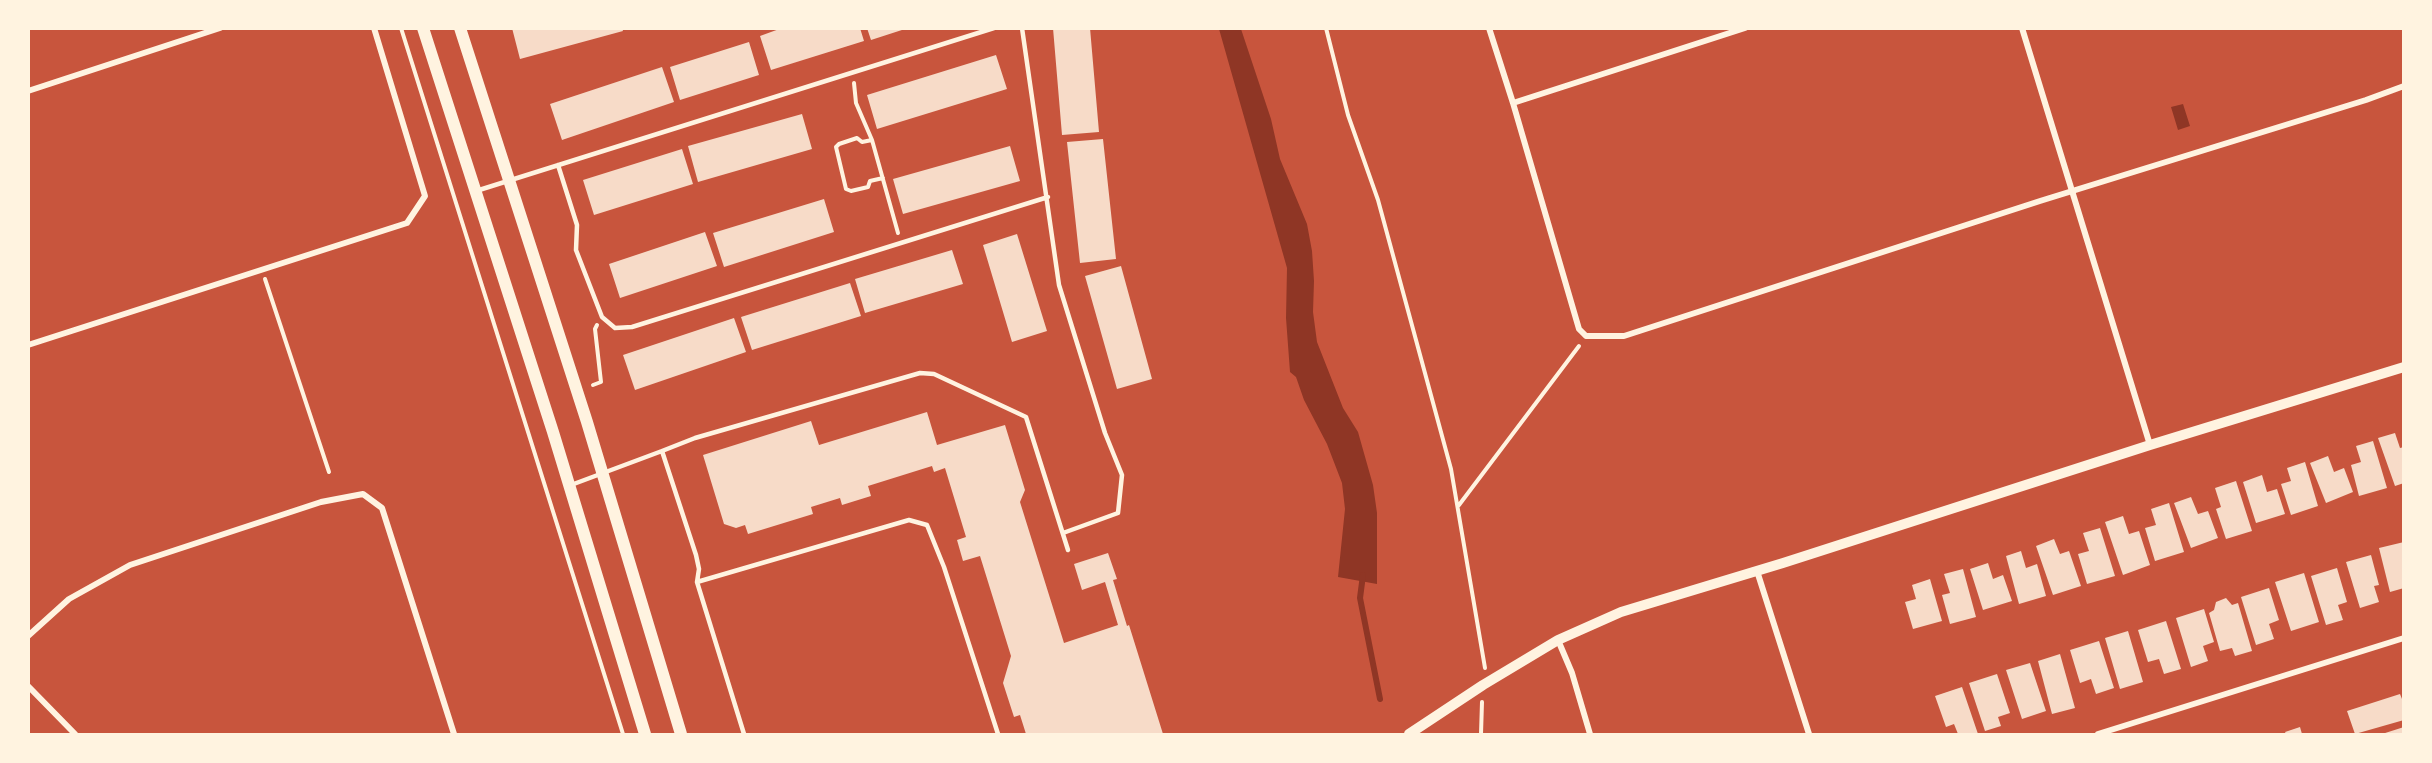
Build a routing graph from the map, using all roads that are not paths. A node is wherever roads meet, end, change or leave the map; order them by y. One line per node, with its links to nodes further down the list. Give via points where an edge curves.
1 (220, 28): 11 (street)
2 (374, 28): 18 (street, via 426,196 407,223)
3 (423, 28): 15 (main road)
4 (460, 28): 14 (main road)
5 (994, 28): 13 (lane)
6 (1022, 28): 17 (lane)
7 (1490, 28): 12 (street)
8 (1745, 28): 12 (street)
9 (2022, 28): 16 (street)
10 (2403, 86): 16 (street)
11 (28, 91)
12 (1513, 103): 16 (street, via 1579,329 1586,336 1624,336)
13 (558, 165): 14 (lane); 17 (lane, via 577,225 576,250 602,317 615,328 632,327)
14 (508, 181): 15 (lane); 22 (main road)
15 (474, 191): 23 (main road)
16 (2073, 191): 20 (street)
17 (1048, 197): 24 (lane, via 1059,285 1122,476 1118,513)
18 (28, 345)
19 (2403, 367): 20 (street)
20 (2150, 445): 26 (street)
21 (662, 451): 22 (lane); 24 (lane, via 920,373 934,374 1026,417); 27 (lane, via 696,555)
22 (603, 474): 23 (lane); 35 (main road)
23 (569, 486): 34 (main road)
24 (1063, 532): 25 (lane)
25 (1068, 550)
26 (1757, 571): 30 (street, via 1621,612); 40 (street)
27 (697, 582): 36 (lane); 37 (lane, via 909,520 927,525)
28 (28, 636): 33 (street, via 69,599 130,565 321,502 363,494 382,508)
29 (2403, 638): 41 (street)
30 (1558, 640): 38 (street); 39 (street)
31 (28, 686): 32 (street)
32 (75, 735)
33 (454, 735)
34 (645, 735)
35 (681, 735)
36 (744, 735)
37 (998, 735)
38 (1409, 735)
39 (1590, 735)
40 (1809, 735)
41 (2098, 735)

